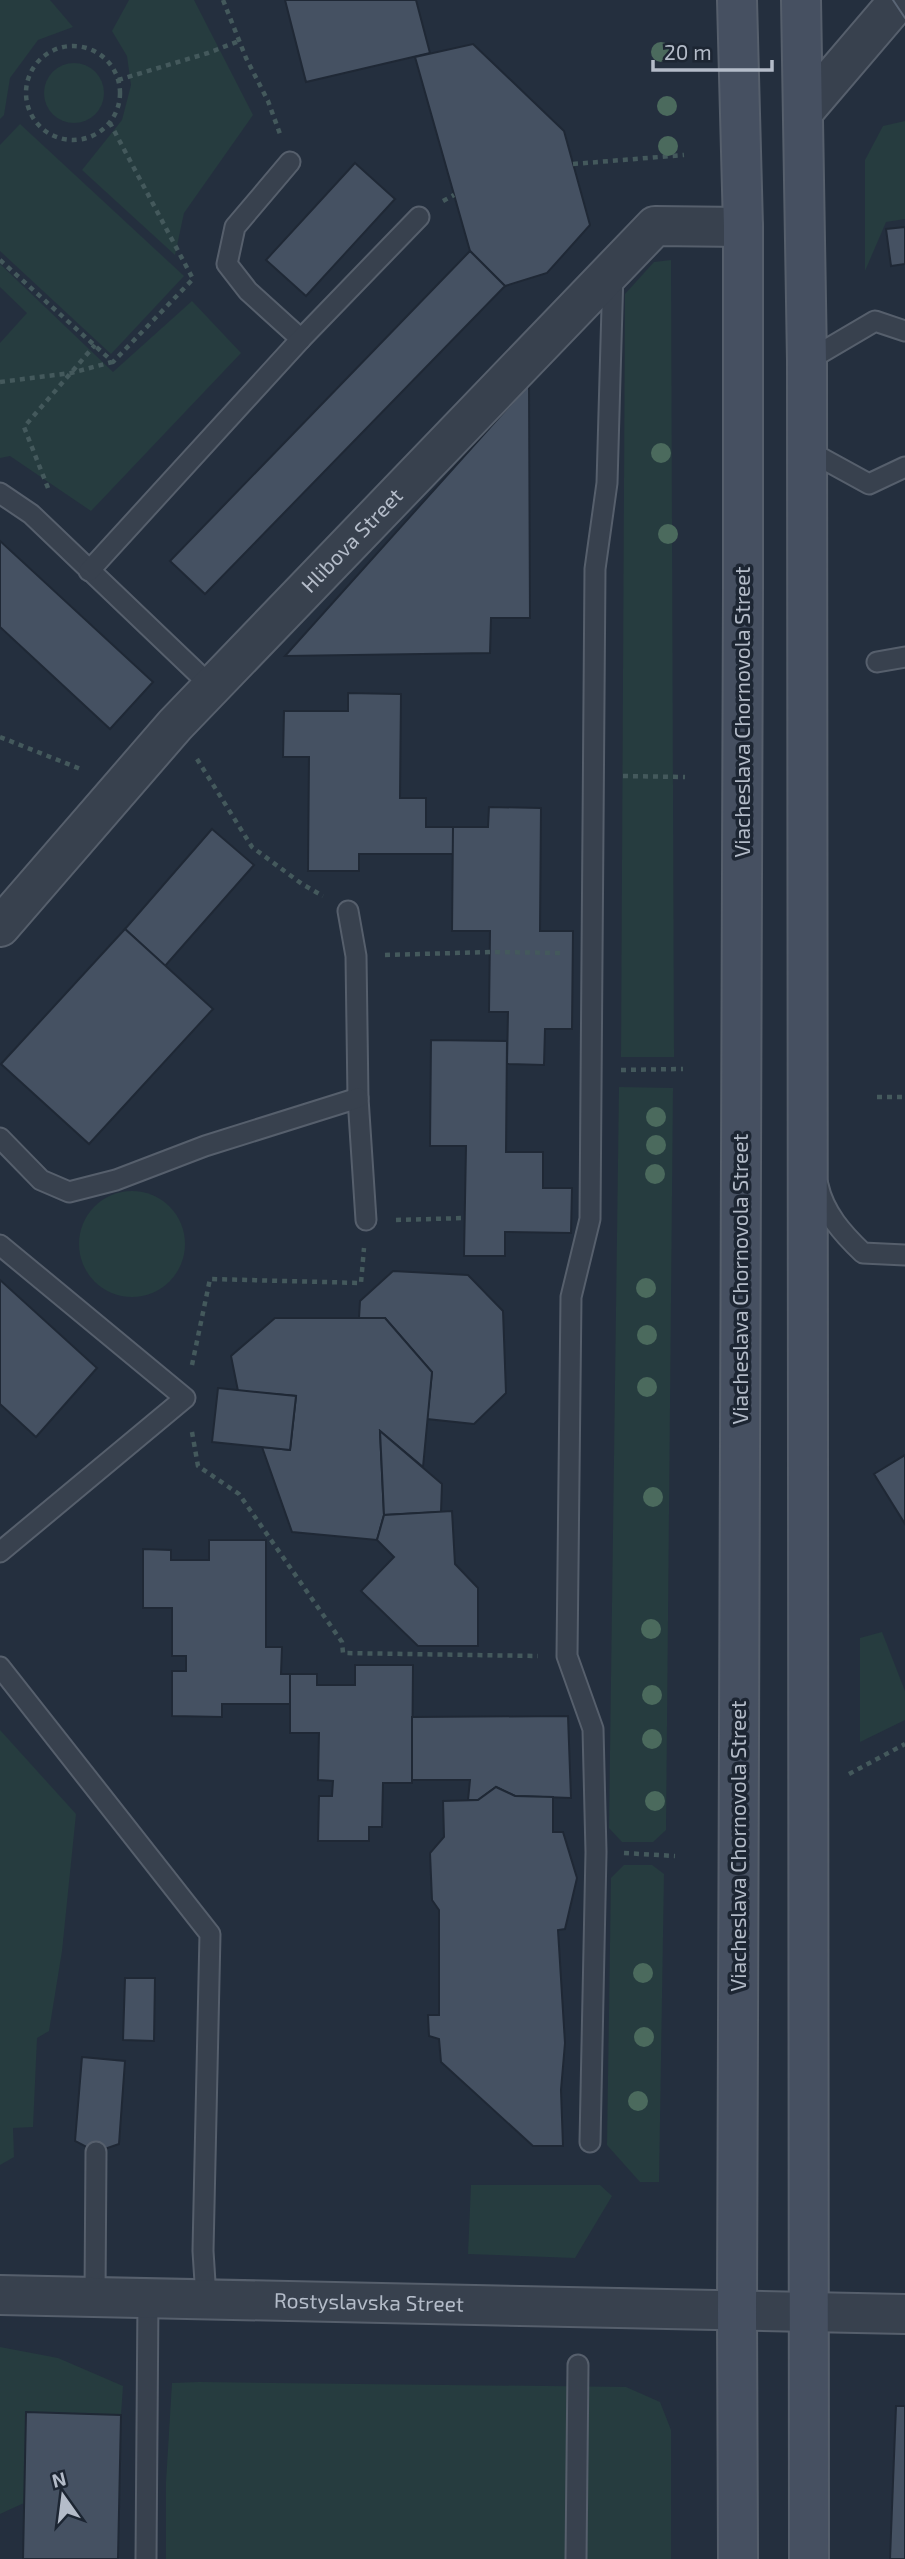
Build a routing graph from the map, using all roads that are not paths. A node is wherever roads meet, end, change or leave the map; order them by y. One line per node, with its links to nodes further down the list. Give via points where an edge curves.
1 (737, 0): 7 (main road, Viacheslava Chornovola Street)
2 (801, 0): 4 (main road)
3 (899, 0): 4 (street)
4 (805, 110): 11 (main road)
5 (290, 162): 10 (lane, via 235,227 227,264 248,291)
6 (419, 217): 10 (lane)
7 (743, 227): 8 (street, Hlibova Street, via 655,226); 35 (main road, Viacheslava Chornovola Street)
8 (613, 271): 18 (street, Hlibova Street); 29 (lane, via 607,483 595,569 590,1219 572,1297 567,1656 593,1729 596,1852)
9 (905, 331): 11 (lane, via 875,321)
10 (301, 339): 15 (lane)
11 (807, 361): 12 (main road)
12 (807, 450): 13 (lane, via 869,484); 23 (main road)
13 (905, 467)
14 (0, 493): 15 (lane, via 31,514)
15 (89, 570): 18 (lane)
16 (905, 657): 17 (lane)
17 (877, 662)
18 (212, 687): 20 (street, Hlibova Street)
19 (348, 911): 21 (lane, via 356,956)
20 (0, 927)
21 (358, 1098): 22 (lane, via 69,1192 41,1180); 24 (lane)
22 (0, 1138)
23 (808, 1143): 26 (lane, via 820,1194 838,1228 863,1253); 36 (main road)
24 (366, 1220)
25 (0, 1245): 27 (lane, via 186,1398)
26 (905, 1255)
27 (0, 1552)
28 (0, 1667): 34 (lane, via 210,1934 203,2251)
29 (590, 2142)
30 (96, 2152): 32 (lane)
31 (0, 2295): 32 (street, Rostyslavska Street)
32 (95, 2296): 33 (street, Rostyslavska Street)
33 (148, 2297): 34 (street, Rostyslavska Street); 39 (lane)
34 (206, 2298): 35 (street, Rostyslavska Street)
35 (737, 2311): 36 (street, Rostyslavska Street); 41 (main road, Viacheslava Chornovola Street)
36 (809, 2312): 37 (street, Rostyslavska Street); 42 (main road)
37 (905, 2314)
38 (578, 2365): 40 (lane)
39 (146, 2559)
40 (576, 2559)
41 (738, 2559)
42 (809, 2559)

